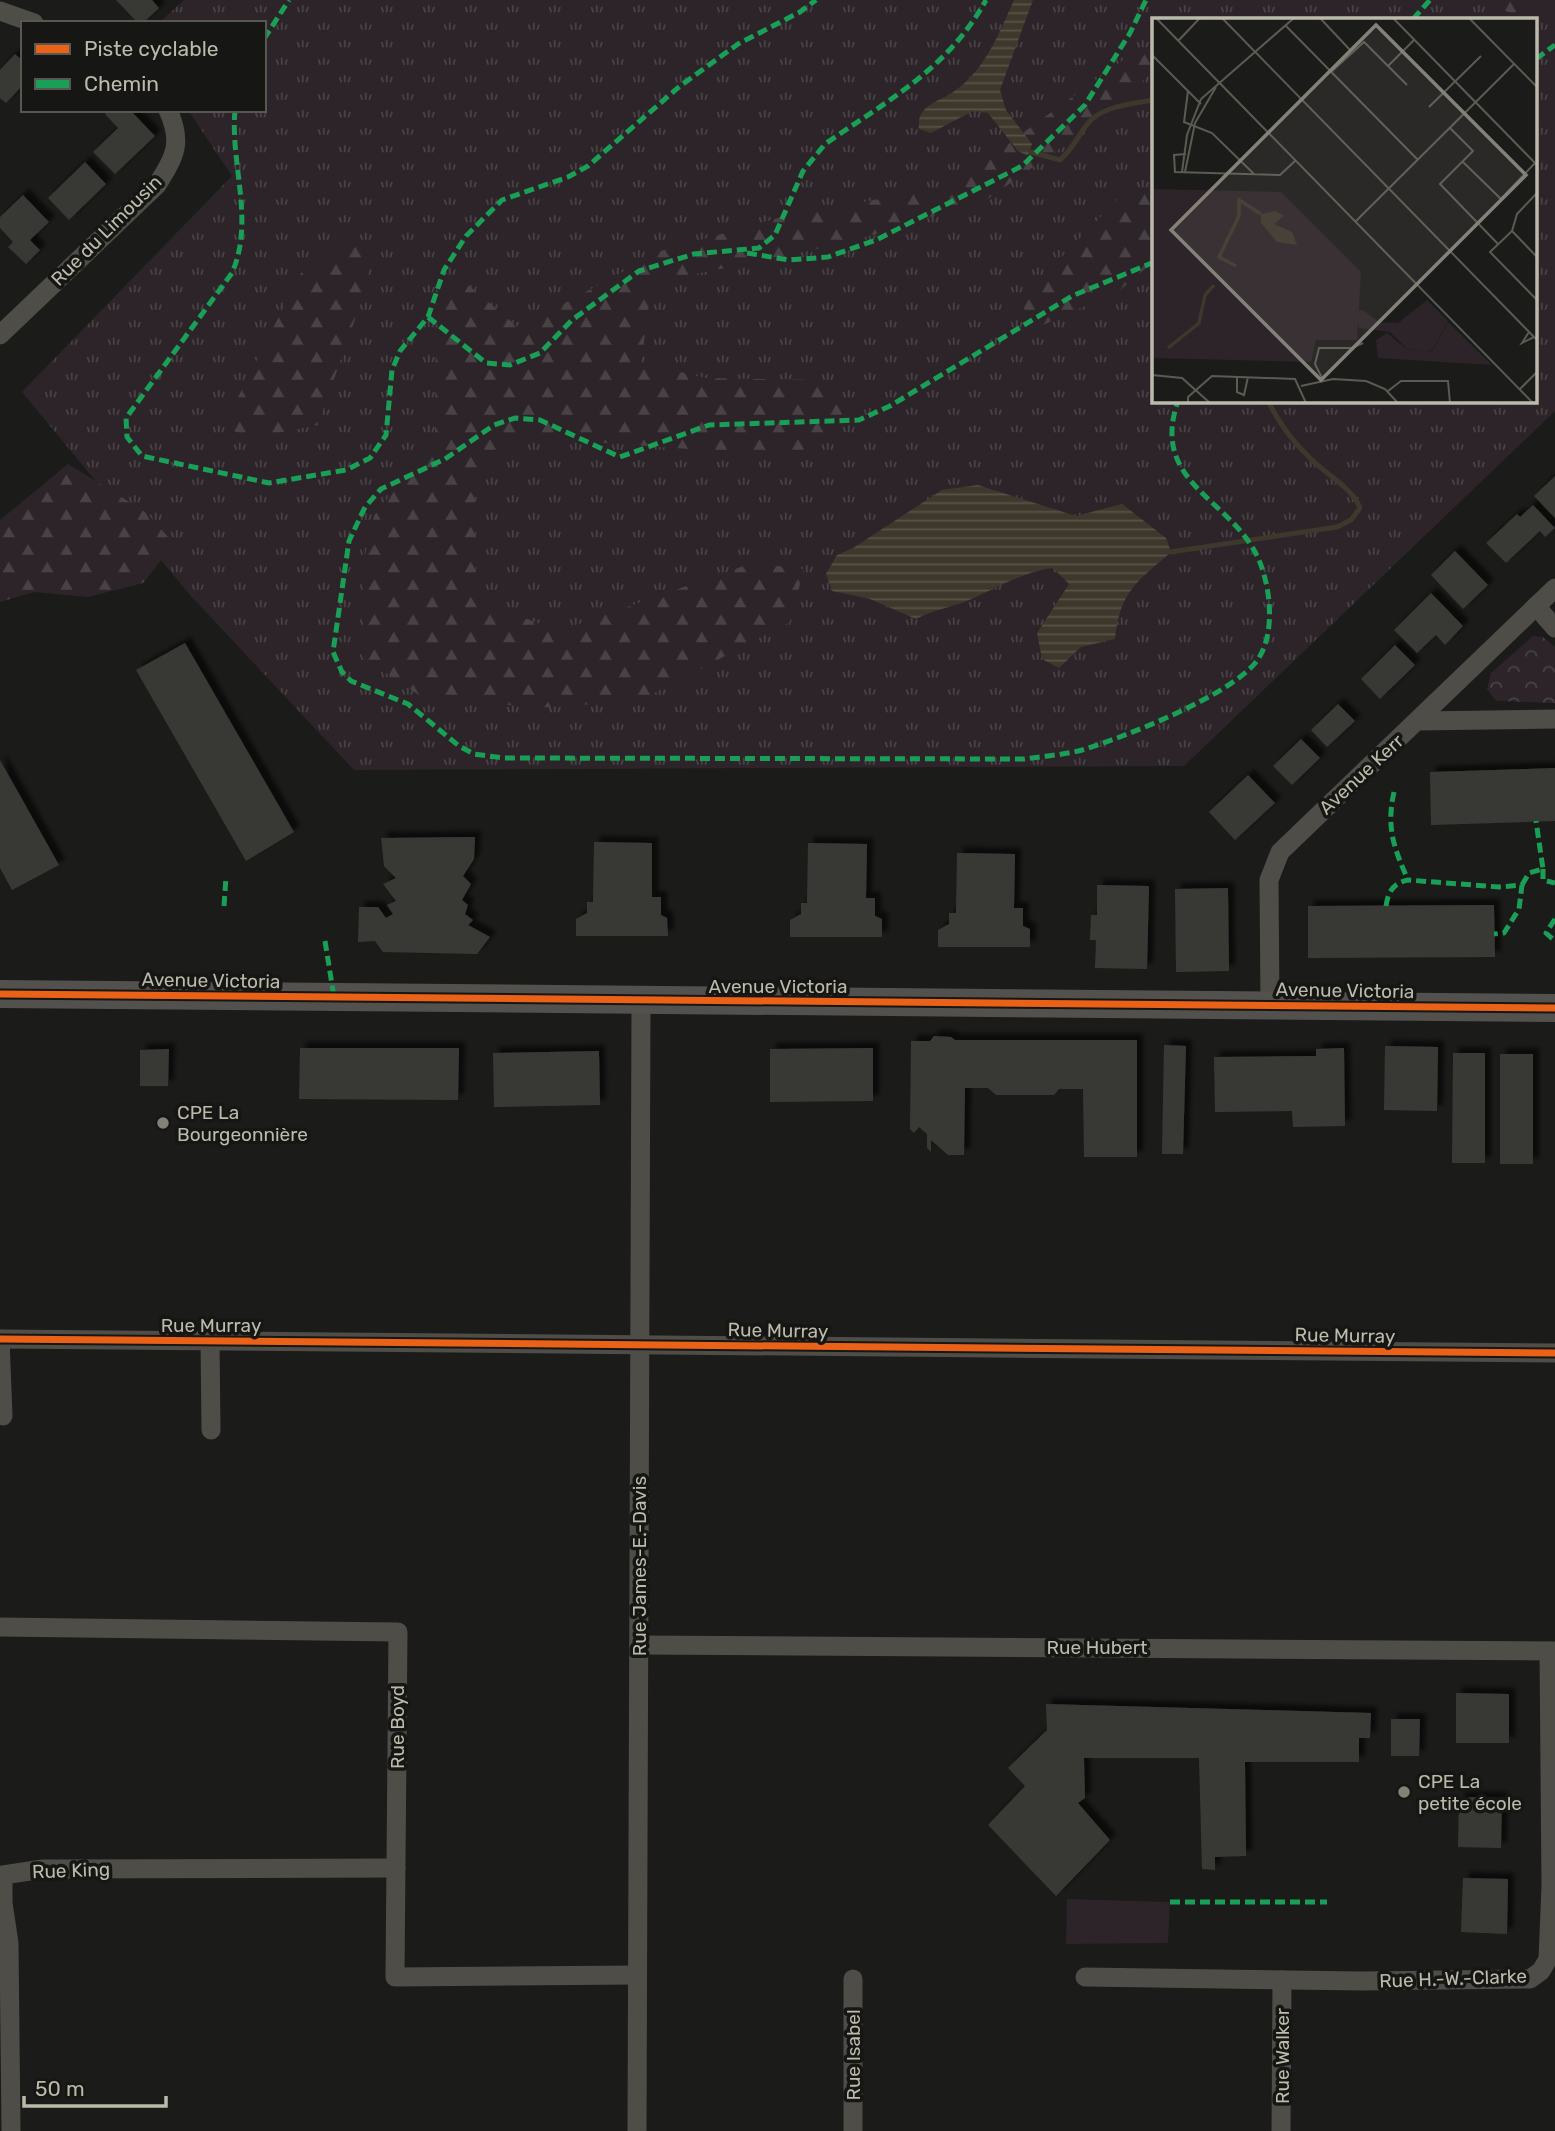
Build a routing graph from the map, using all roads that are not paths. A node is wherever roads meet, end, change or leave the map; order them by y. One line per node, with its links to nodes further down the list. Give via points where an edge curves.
1 (0, 11): 2 (street)
2 (28, 21)
3 (169, 112): 4 (street, Rue du Limousin, via 177,129 175,155 157,185)
4 (0, 335)
5 (1555, 588): 6 (street, Avenue Kerr)
6 (1536, 606): 7 (street); 9 (street, Avenue Kerr)
7 (1555, 628)
8 (1555, 719): 9 (street)
9 (1418, 721): 12 (street, Avenue Kerr, via 1280,852 1269,880)
10 (0, 994): 11 (street, Avenue Victoria)
11 (641, 1000): 12 (street, Avenue Victoria); 16 (street, Rue James-E.-Davis)
12 (1270, 1005): 13 (street, Avenue Victoria)
13 (1555, 1008)
14 (0, 1339): 15 (street, Rue Murray); 18 (street, Rue Murray)
15 (210, 1340): 16 (street, Rue Murray); 19 (street, Rue Murray)
16 (640, 1344): 17 (street, Rue Murray); 21 (street, Rue James-E.-Davis)
17 (1555, 1353)
18 (3, 1416)
19 (211, 1430)
20 (0, 1627): 24 (street, Rue Boyd, via 398,1632)
21 (639, 1645): 22 (street, Rue Hubert); 25 (street, Rue James-E.-Davis)
22 (1552, 1651): 23 (street, Rue H.-W.-Clarke)
23 (1553, 1866): 28 (street, Rue H.-W.-Clarke, via 1548,1959 1530,1979)
24 (396, 1868): 25 (street, Rue Boyd, via 395,1977); 29 (street, Rue King, via 43,1869 3,1875 9,1943)
25 (637, 1975): 30 (street, Rue James-E.-Davis)
26 (1085, 1977): 28 (street, Rue H.-W.-Clarke)
27 (853, 1979): 31 (street, Rue Isabel)
28 (1282, 1980): 32 (street, Rue Walker)
29 (11, 2131)
30 (636, 2131)
31 (853, 2131)
32 (1281, 2131)

